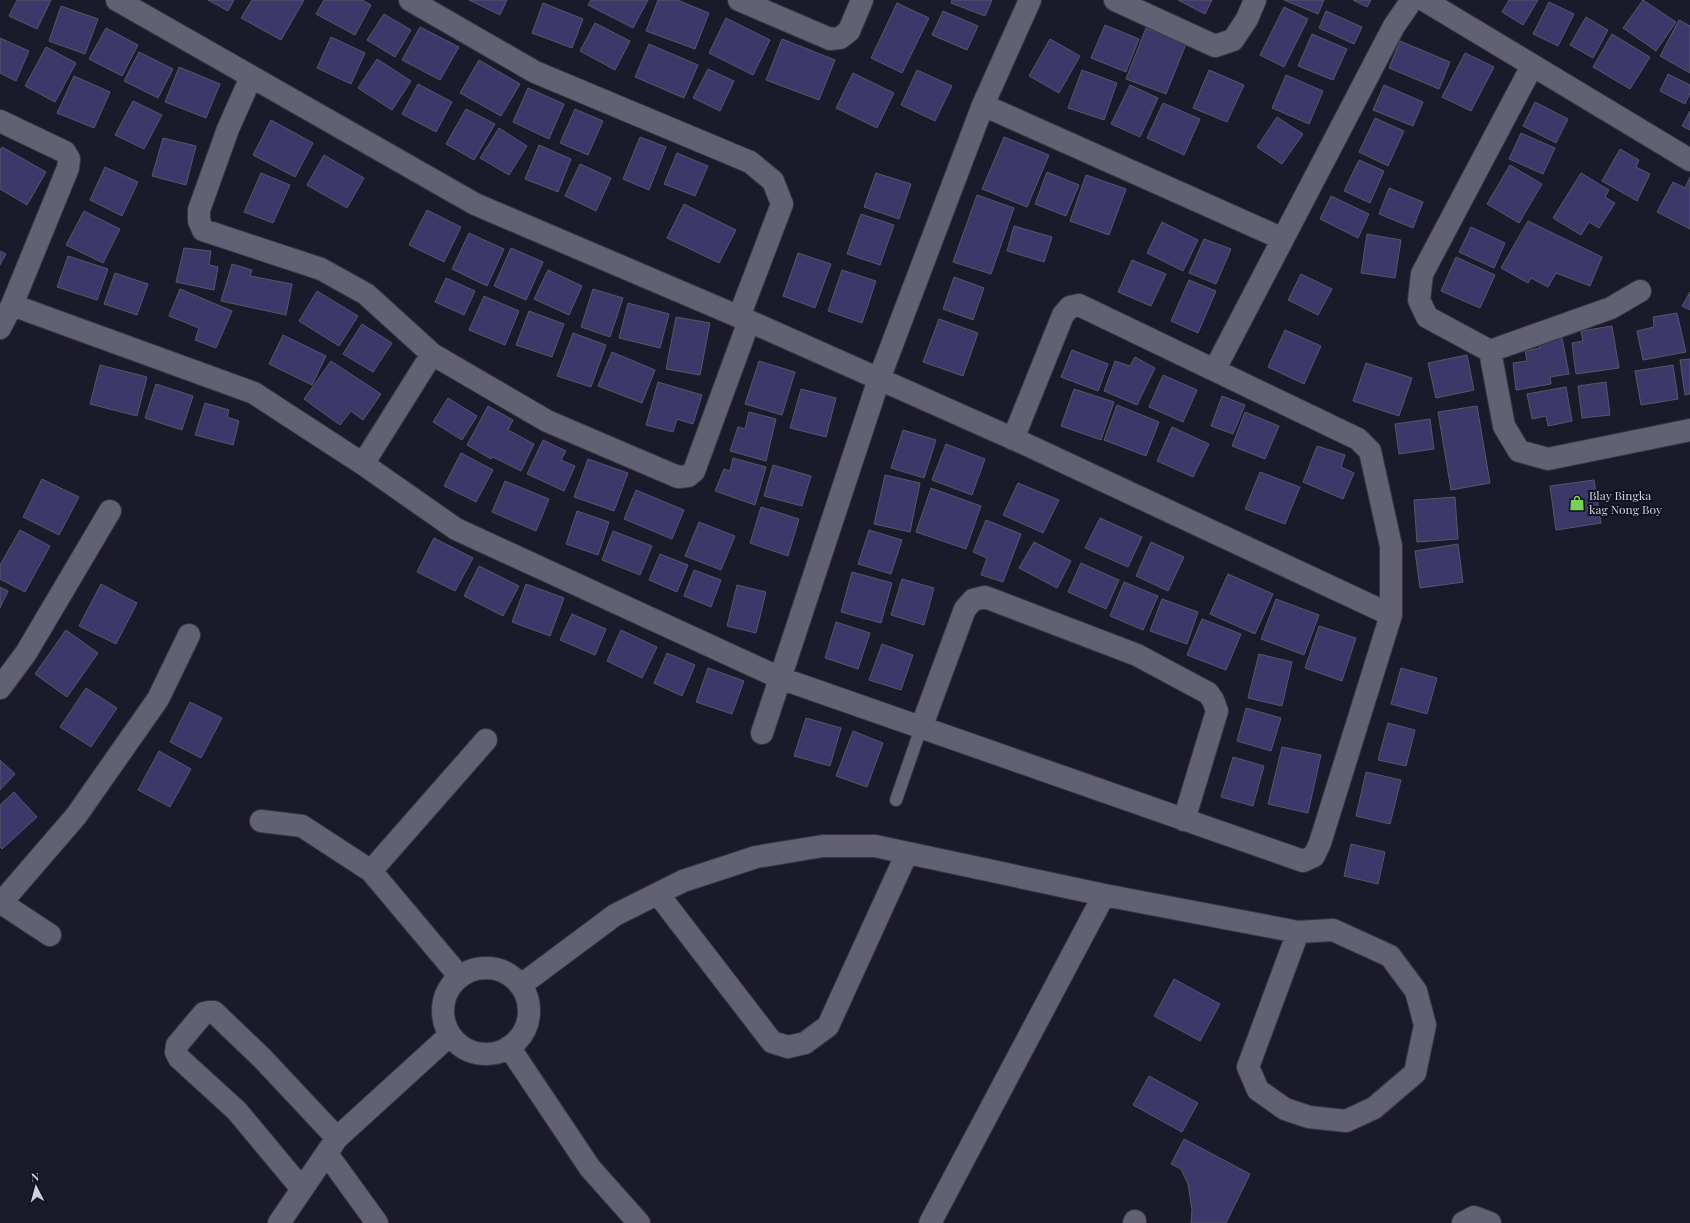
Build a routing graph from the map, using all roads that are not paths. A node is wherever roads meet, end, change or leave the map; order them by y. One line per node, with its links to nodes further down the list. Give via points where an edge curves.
1 (117, 0): 11 (street)
2 (410, 0): 18 (street, via 535,72 750,162 773,181 782,204)
3 (739, 0): 4 (street, via 830,40 840,38 849,31)
4 (862, 0)
5 (1030, 0): 12 (street)
6 (1115, 0): 7 (street, via 1216,46 1233,40)
7 (1255, 0)
8 (1412, 0): 15 (street, via 1394,26)
9 (1424, 0): 10 (street)
10 (1532, 66): 14 (street); 20 (street, via 1422,274 1419,300 1427,317)
11 (252, 77): 18 (street, via 475,204); 21 (street, via 228,129 199,210 199,221 203,230 321,269 366,294)
12 (983, 105): 15 (street); 23 (street)
13 (0, 121): 17 (street, via 65,152 69,159 68,168)
14 (1690, 160)
15 (1283, 239): 22 (street)
16 (1640, 291): 20 (street, via 1611,308)
17 (12, 305): 19 (street); 26 (street, via 254,393)
18 (744, 319): 21 (street, via 694,471 688,476 678,477 547,421); 23 (street)
19 (0, 328)
20 (1490, 351): 24 (street, via 1504,426 1519,451 1548,459)
21 (432, 354): 26 (street)
22 (1215, 369): 25 (street, via 1079,305 1070,307 1063,315); 28 (street, via 1358,439 1370,451 1391,546)
23 (879, 379): 25 (street); 30 (street)
24 (1690, 430)
25 (1013, 439): 28 (street)
26 (363, 464): 30 (street, via 456,528)
27 (110, 511): 31 (street, via 26,653)
28 (1391, 615): 36 (street, via 1314,856 1303,861)
29 (188, 635): 42 (street, via 158,699 86,803)
30 (780, 678): 32 (street); 33 (street)
31 (0, 688)
32 (921, 728): 35 (lane); 36 (street); 36 (street, via 964,609 973,600 985,597 1137,655 1208,693 1217,711)
33 (762, 733)
34 (486, 740): 39 (street)
35 (896, 800)
36 (1184, 820)
37 (261, 821): 39 (street, via 302,826)
38 (907, 853): 40 (street, via 875,846 823,846 756,856); 40 (street, via 828,1026 805,1043 788,1047 772,1042); 41 (street)
39 (371, 871): 45 (street)
40 (658, 894): 46 (street, via 615,915)
41 (1104, 895): 43 (street); 54 (street)
42 (1, 902): 44 (street)
43 (1298, 932): 43 (street, via 1248,1067 1258,1090 1285,1109 1309,1117 1346,1121 1374,1108 1415,1073 1425,1025 1416,991 1390,956 1333,930)
44 (50, 935)
45 (460, 977): 46 (street, via 471,970 498,969 511,975); 47 (street, via 451,986 445,998 444,1023)
46 (521, 985): 48 (street, via 527,997 529,1012 520,1038)
47 (450, 1035): 48 (street, via 471,1051 484,1054); 49 (street)
48 (509, 1047): 53 (street, via 590,1168)
49 (332, 1146): 50 (street); 50 (street, via 262,1058 214,1012 204,1013 177,1045 176,1052 179,1058 237,1111); 52 (street)
50 (302, 1189): 51 (street)
51 (278, 1223)
52 (377, 1223)
53 (639, 1223)
54 (930, 1223)
55 (1463, 1223): 56 (street, via 1474,1217)
56 (1490, 1223)

